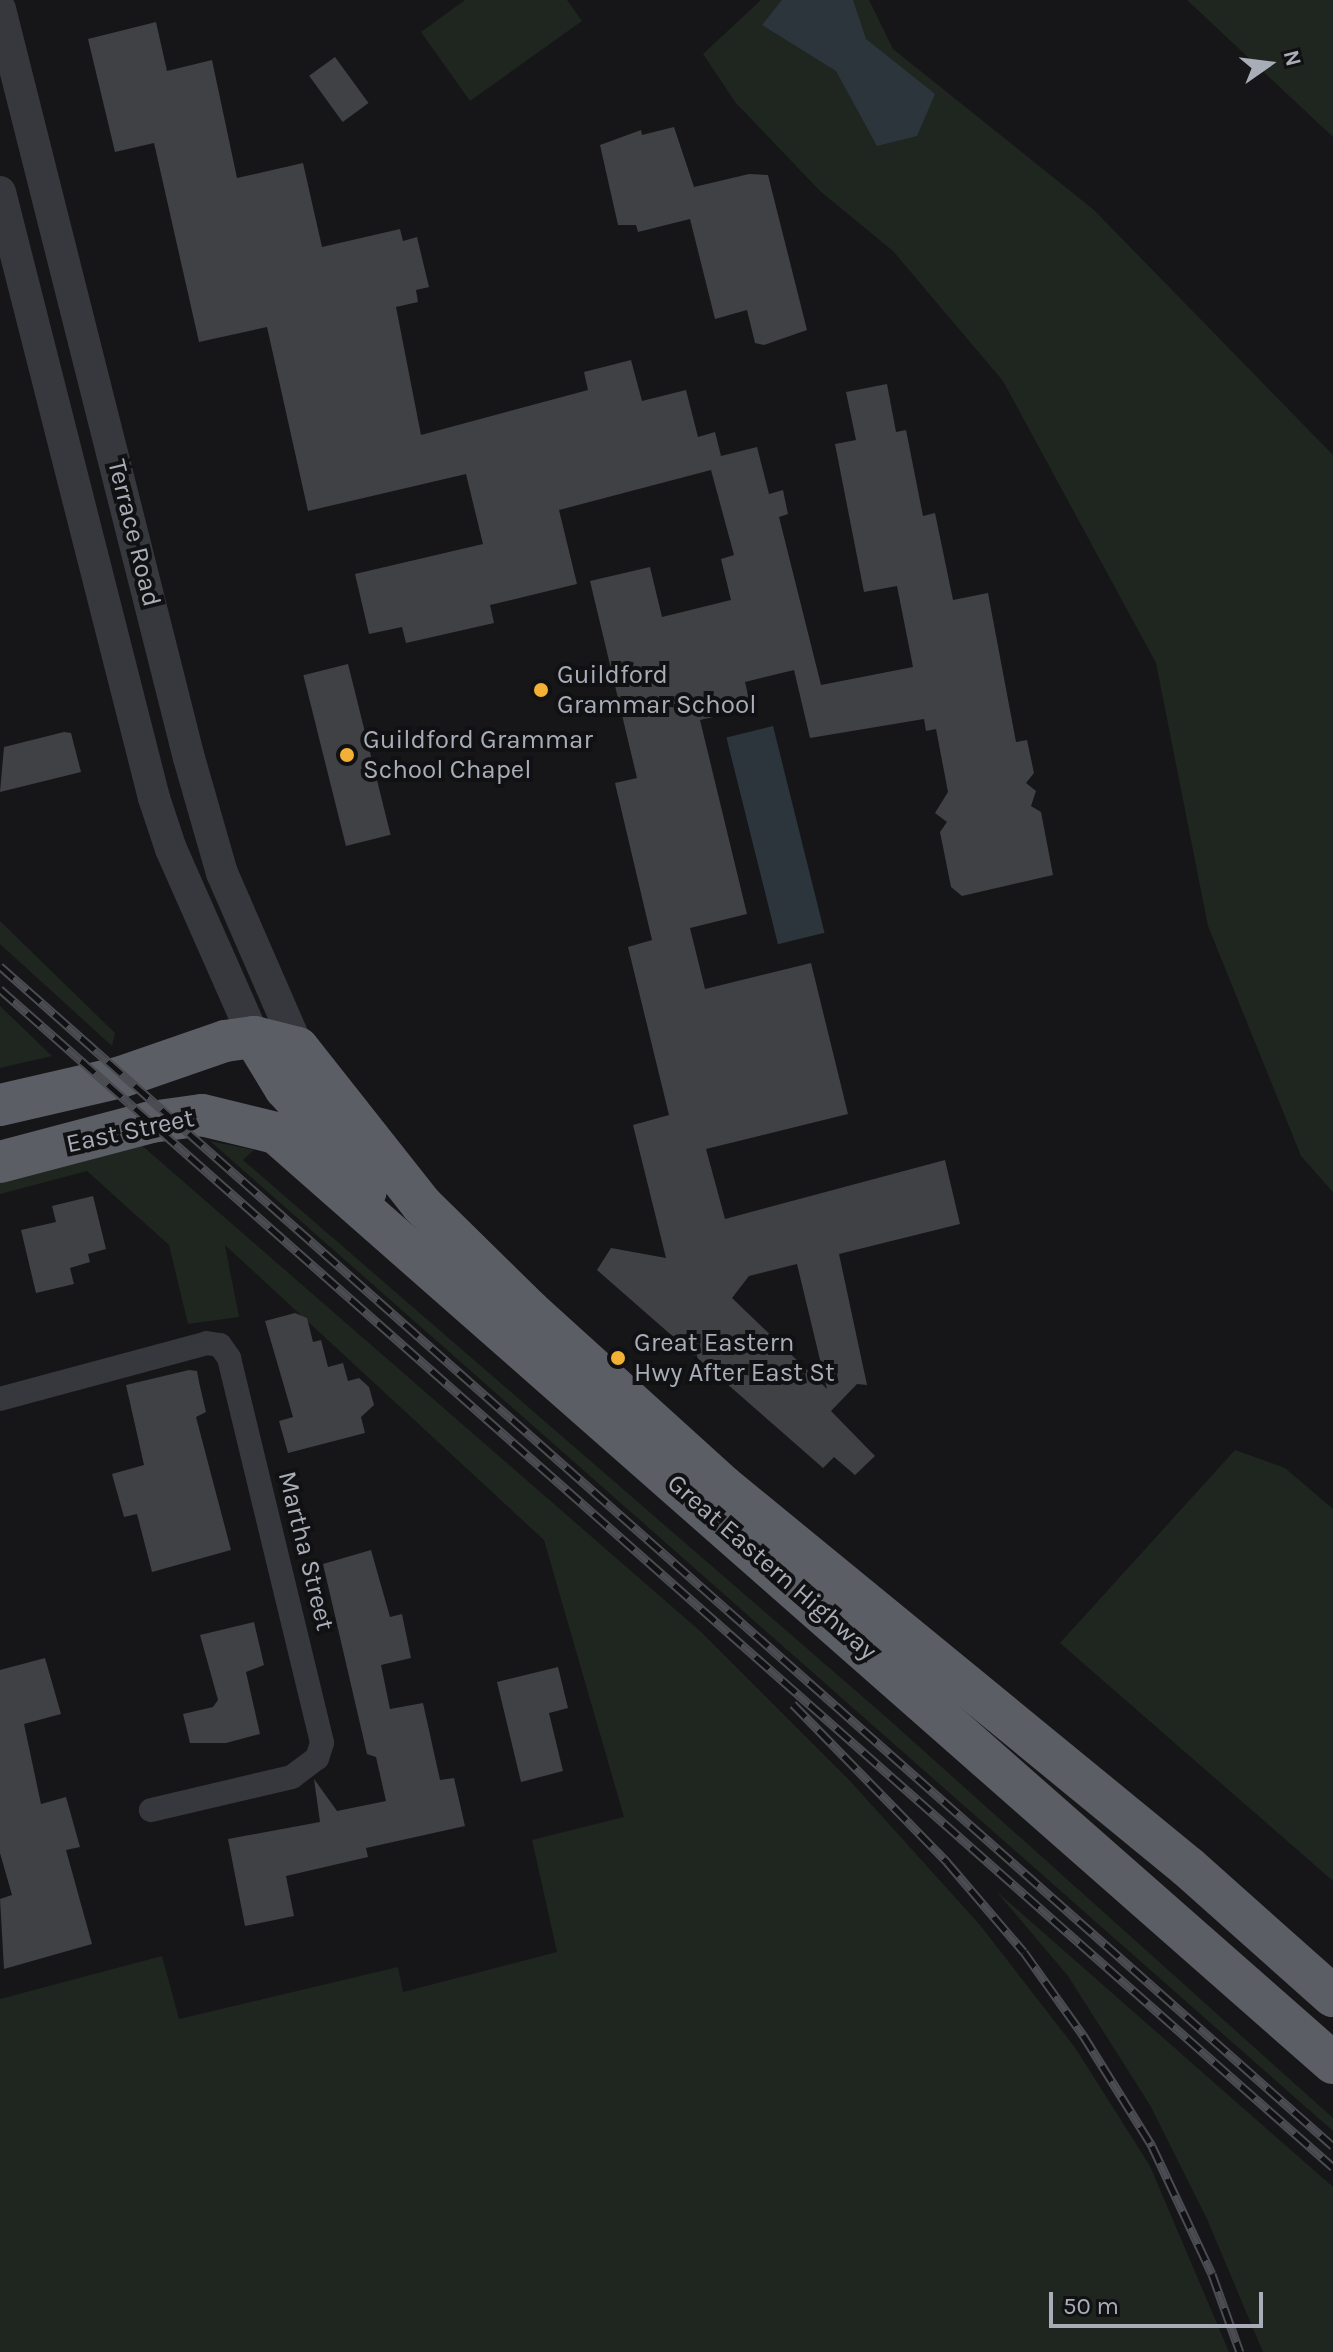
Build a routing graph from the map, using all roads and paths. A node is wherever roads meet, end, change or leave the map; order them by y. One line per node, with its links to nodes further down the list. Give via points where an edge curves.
1 (1, 16): 4 (street, Terrace Road, via 222,873)
2 (0, 192): 3 (street, Terrace Road, via 154,798 171,849)
3 (254, 1037): 4 (highway, East Street); 5 (highway, East Street, via 216,1043 121,1077); 7 (highway, via 285,1088 359,1170)
4 (298, 1048): 10 (highway, Great Eastern Highway, via 422,1205 520,1302 723,1486)
5 (0, 1105)
6 (0, 1162): 7 (highway, East Street, via 151,1122 202,1115 276,1133)
7 (373, 1215): 13 (highway, Great Eastern Highway)
8 (0, 1399): 9 (street, Martha Street, via 207,1343 220,1345 229,1358 320,1723 317,1758 292,1777)
9 (151, 1810)
10 (1267, 1935): 11 (highway); 12 (highway, Great Eastern Highway)
11 (1333, 1961)
12 (1333, 1996)
13 (1333, 2063)

